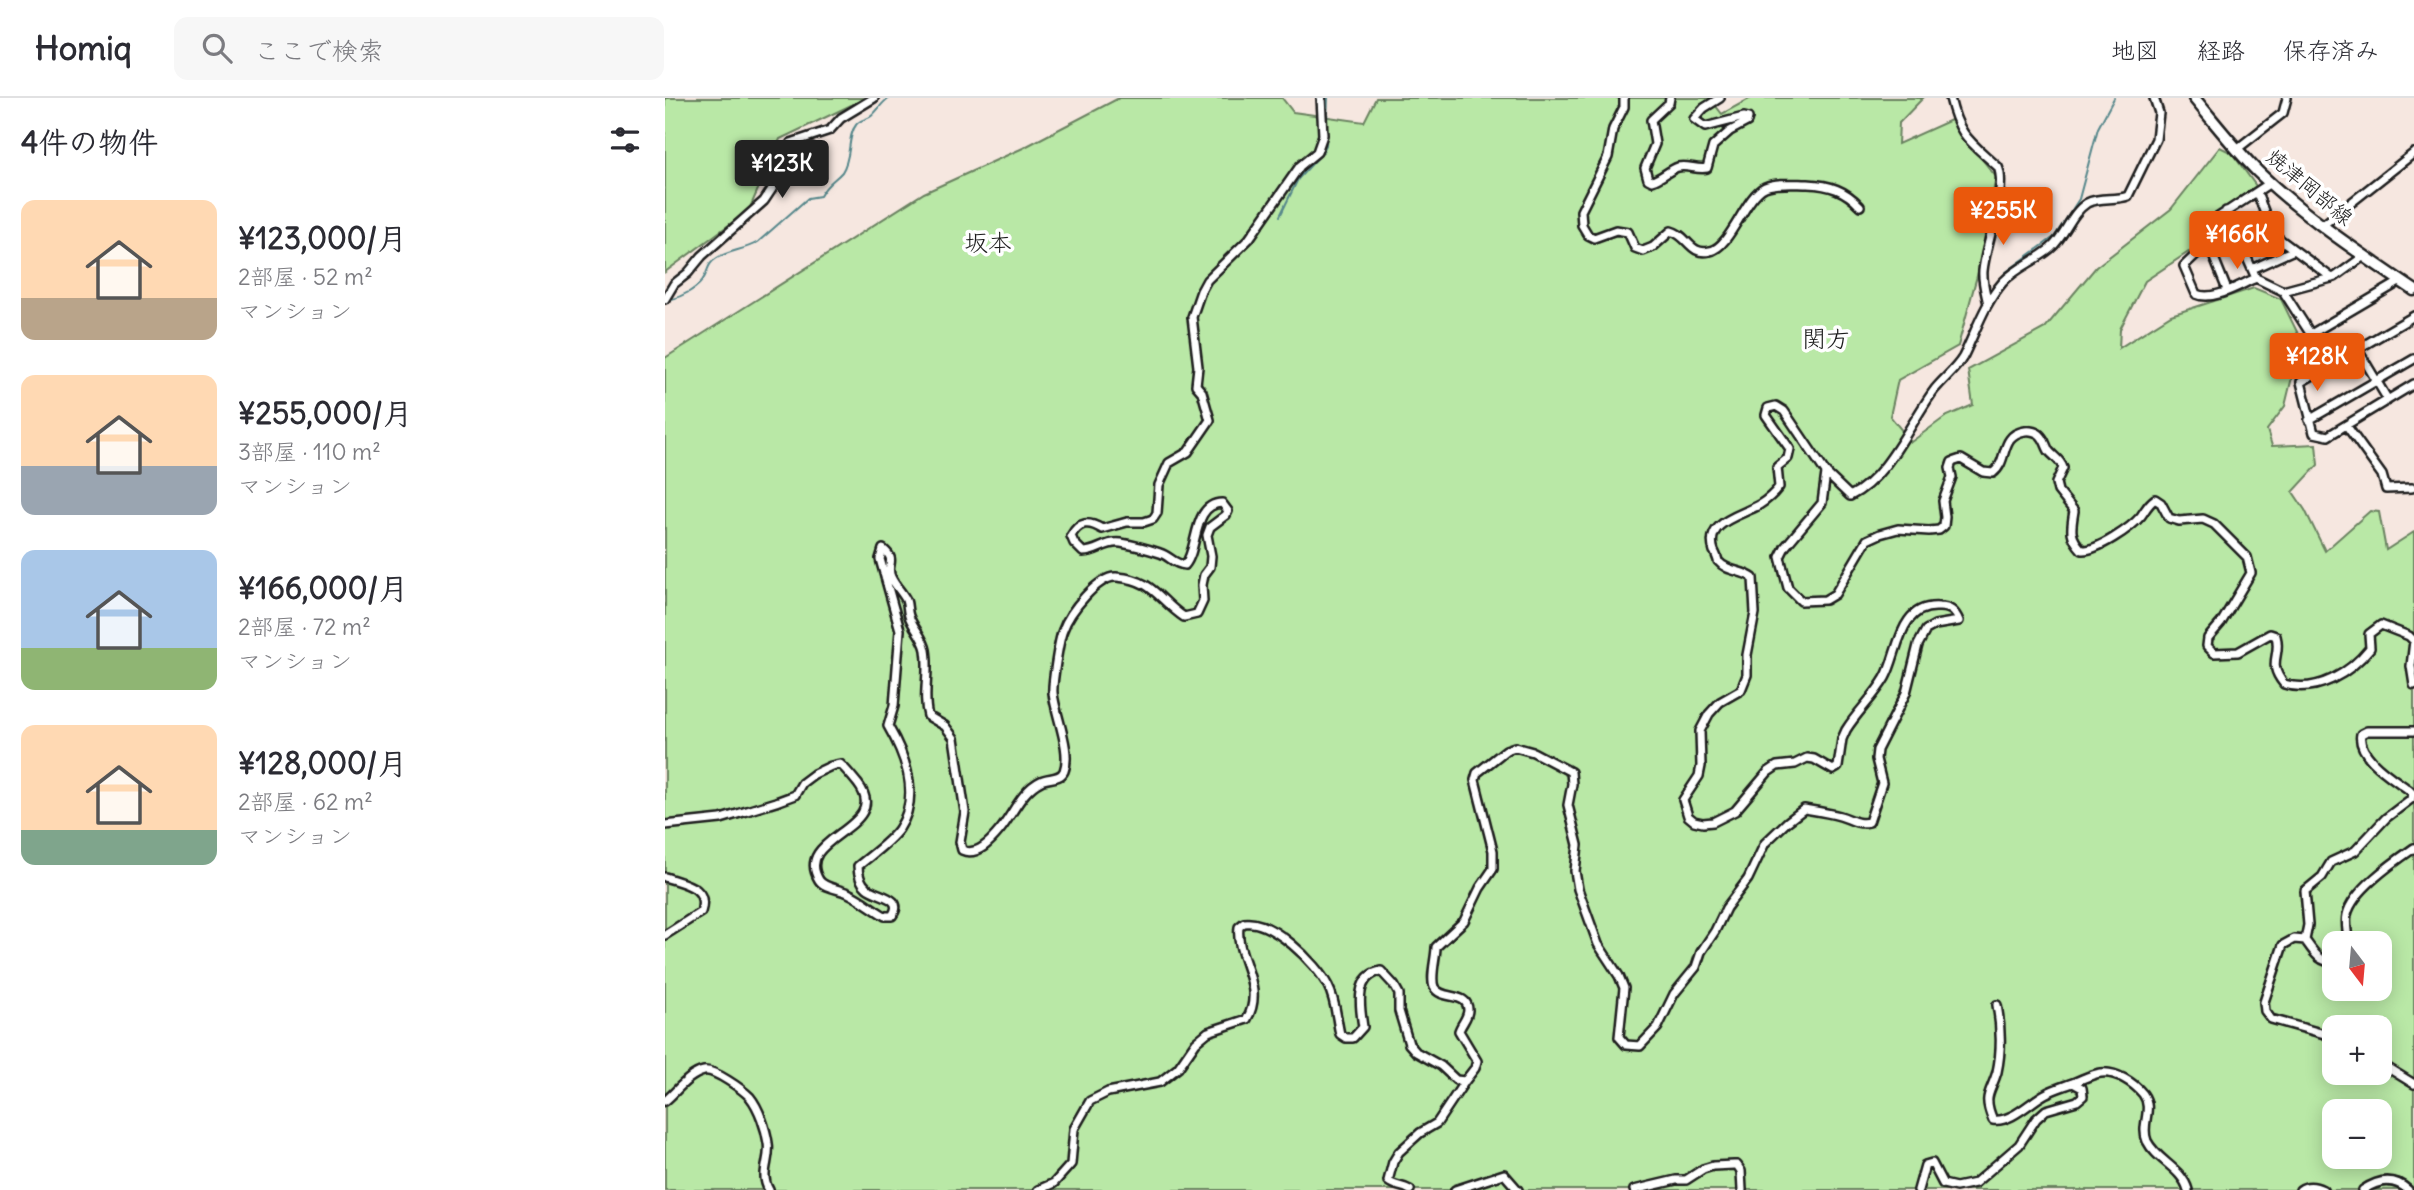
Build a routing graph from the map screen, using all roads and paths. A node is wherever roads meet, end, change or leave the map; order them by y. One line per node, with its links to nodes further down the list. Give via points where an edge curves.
1 (874, 98): 27 (street, via 830,130 791,143 764,201 702,256)
2 (1321, 98): 43 (street, via 1323,135 1317,152 1300,166 1249,239 1201,291 1192,317 1196,385 1210,420 1188,452 1169,463 1159,485 1157,513 1145,522 1102,529 1091,522 1082,524 1071,536 1083,552 1119,542 1185,565 1191,558 1199,520 1209,506 1221,503 1228,511 1207,535 1210,567 1204,575 1203,601 1197,614 1184,617 1148,586 1114,576 1096,585 1063,630 1052,690 1066,744 1064,771 1028,792 976,853 963,850 965,812 954,738 928,716 924,704 926,647 888,572 892,560 883,549 880,559 900,629 888,726 906,761 909,807 898,831 858,866 861,881 892,899 896,911 885,916 819,881 818,853 865,812 867,802 864,792 839,764 814,774 795,795 776,802 722,819)
3 (1624, 98): 14 (street, via 1608,157 1581,211 1581,225 1594,238 1623,230 1635,248 1643,251 1671,231 1692,249 1710,252 1722,245 1758,191 1768,186 1831,187 1850,195)
4 (1670, 98): 5 (street, via 1651,120 1655,144 1645,168 1652,181 1676,168 1707,168 1713,146 1747,122 1744,117 1705,127 1694,119)
5 (1720, 98)
6 (1950, 98): 28 (street, via 1961,132 2002,174 1983,268)
7 (2154, 98): 28 (street, via 2159,113 2156,138 2128,196 2083,206 2050,249 2011,275)
8 (2194, 98): 10 (main road, 焼津岡部線)
9 (2287, 98): 10 (street, via 2283,113)
10 (2237, 149): 12 (main road, 焼津岡部線)
11 (2414, 153): 16 (street)
12 (2270, 183): 13 (street); 16 (main road, 焼津岡部線)
13 (2257, 192): 15 (street); 18 (street, via 2271,229)
14 (1860, 206)
15 (2226, 211): 17 (street, via 2217,218); 20 (street)
16 (2323, 225): 19 (main road, 焼津岡部線)
17 (2208, 243): 24 (street); 24 (street, via 2184,266 2201,297)
18 (2294, 250): 20 (street); 22 (street)
19 (2364, 256): 22 (street); 23 (main road, 焼津岡部線)
20 (2252, 269): 21 (street)
21 (2256, 278): 24 (street); 26 (street)
22 (2332, 278): 26 (street)
23 (2401, 281): 25 (main road, 焼津岡部線); 30 (street)
24 (2227, 290)
25 (2414, 290)
26 (2283, 291): 30 (street)
27 (666, 298)
28 (1988, 304): 39 (street, via 1962,357 1889,461 1850,496)
29 (2414, 316): 31 (street)
30 (2311, 334): 33 (street)
31 (2358, 350): 33 (street); 34 (street)
32 (2414, 359): 34 (street)
33 (2331, 366): 37 (street, via 2301,382)
34 (2377, 381): 36 (street); 37 (street)
35 (2414, 384): 36 (street)
36 (2388, 400): 38 (street)
37 (2309, 420): 38 (street, via 2314,433 2328,436)
38 (2346, 425): 40 (street, via 2382,475 2386,489)
39 (1826, 473): 41 (street, via 1822,503 1780,557 1788,588 1801,601 1825,600 1835,594 1867,540 1898,529 1929,531 1944,526 1943,501 1952,462 1961,459 1993,473 2008,440 2034,432 2060,459 2063,468 2056,483 2074,511 2071,529 2082,550 2117,535 2155,499 2169,518 2203,519 2214,524 2247,557 2251,573 2208,638 2207,646 2214,653 2238,652 2270,634 2276,636 2274,668 2279,677 2284,684 2309,687 2325,683 2360,660 2369,648 2369,634 2381,625 2414,641); 53 (street, via 1784,411 1768,408 1766,415 1790,449 1788,458 1777,467 1779,487 1772,497 1727,519 1714,531 1712,543 1718,561 1752,578 1755,613 1747,675 1741,690 1720,702 1700,731 1699,776 1683,800 1694,821 1713,822 1735,811 1777,766 1807,758 1833,771 1840,762 1846,730 1887,674 1904,625 1923,609 1948,608 1956,612 1959,621 1926,630 1906,693 1877,750 1882,783 1873,817 1862,824 1804,809 1787,821 1765,843 1658,1027 1634,1047 1619,1037 1623,988 1598,944 1579,889 1575,871 1578,845 1568,805 1573,784 1570,772 1522,747 1506,750 1477,773 1475,780 1493,851 1493,869 1464,920 1436,947 1435,989 1467,1004 1459,1031 1477,1060)
40 (2412, 488)
41 (2414, 685)
42 (2414, 731): 48 (street, via 2361,734 2367,756 2412,793 2411,799 2355,851 2331,862 2305,891)
43 (665, 825)
44 (2414, 848): 46 (street, via 2355,900 2348,911)
45 (665, 877): 47 (street, via 694,888 703,897 701,912)
46 (2347, 931)
47 (665, 935)
48 (2305, 940): 49 (street); 51 (street, via 2283,945 2265,1011 2271,1019)
49 (2322, 959)
50 (1997, 1004): 54 (street, via 2001,1040 1987,1094 1993,1120 2012,1116 2046,1093)
51 (2322, 1033)
52 (2392, 1070): 55 (street)
53 (1465, 1081): 58 (street, via 1456,1080 1409,1044 1399,994 1381,971 1362,985 1363,1027 1353,1038 1346,1038 1340,1034 1327,983 1306,957 1278,934 1244,923 1238,935 1254,998 1247,1019 1208,1032 1160,1082 1108,1092 1090,1101 1074,1129 1071,1164 1054,1183); 59 (street, via 1437,1123 1420,1133 1393,1162 1388,1181)
54 (2073, 1083): 64 (street, via 2082,1088 2083,1096 2046,1110 2019,1145 1975,1183 1943,1184 1932,1163 1925,1165); 65 (street, via 2101,1073 2131,1083 2148,1107 2147,1140 2185,1179)
55 (2414, 1084)
56 (665, 1101): 57 (street, via 706,1070 750,1097 768,1142 763,1176)
57 (769, 1190)
58 (1038, 1190)
59 (1410, 1190)
60 (1455, 1190): 61 (street, via 1504,1174)
61 (1518, 1190)
62 (1634, 1190): 63 (street, via 1686,1181 1713,1166 1734,1165 1741,1171)
63 (1742, 1190)
64 (1918, 1190)
65 (2188, 1190)
66 (2300, 1190): 67 (street, via 2314,1186)
67 (2323, 1190)
68 (2363, 1190): 69 (street, via 2380,1181 2393,1181)
69 (2408, 1190)

